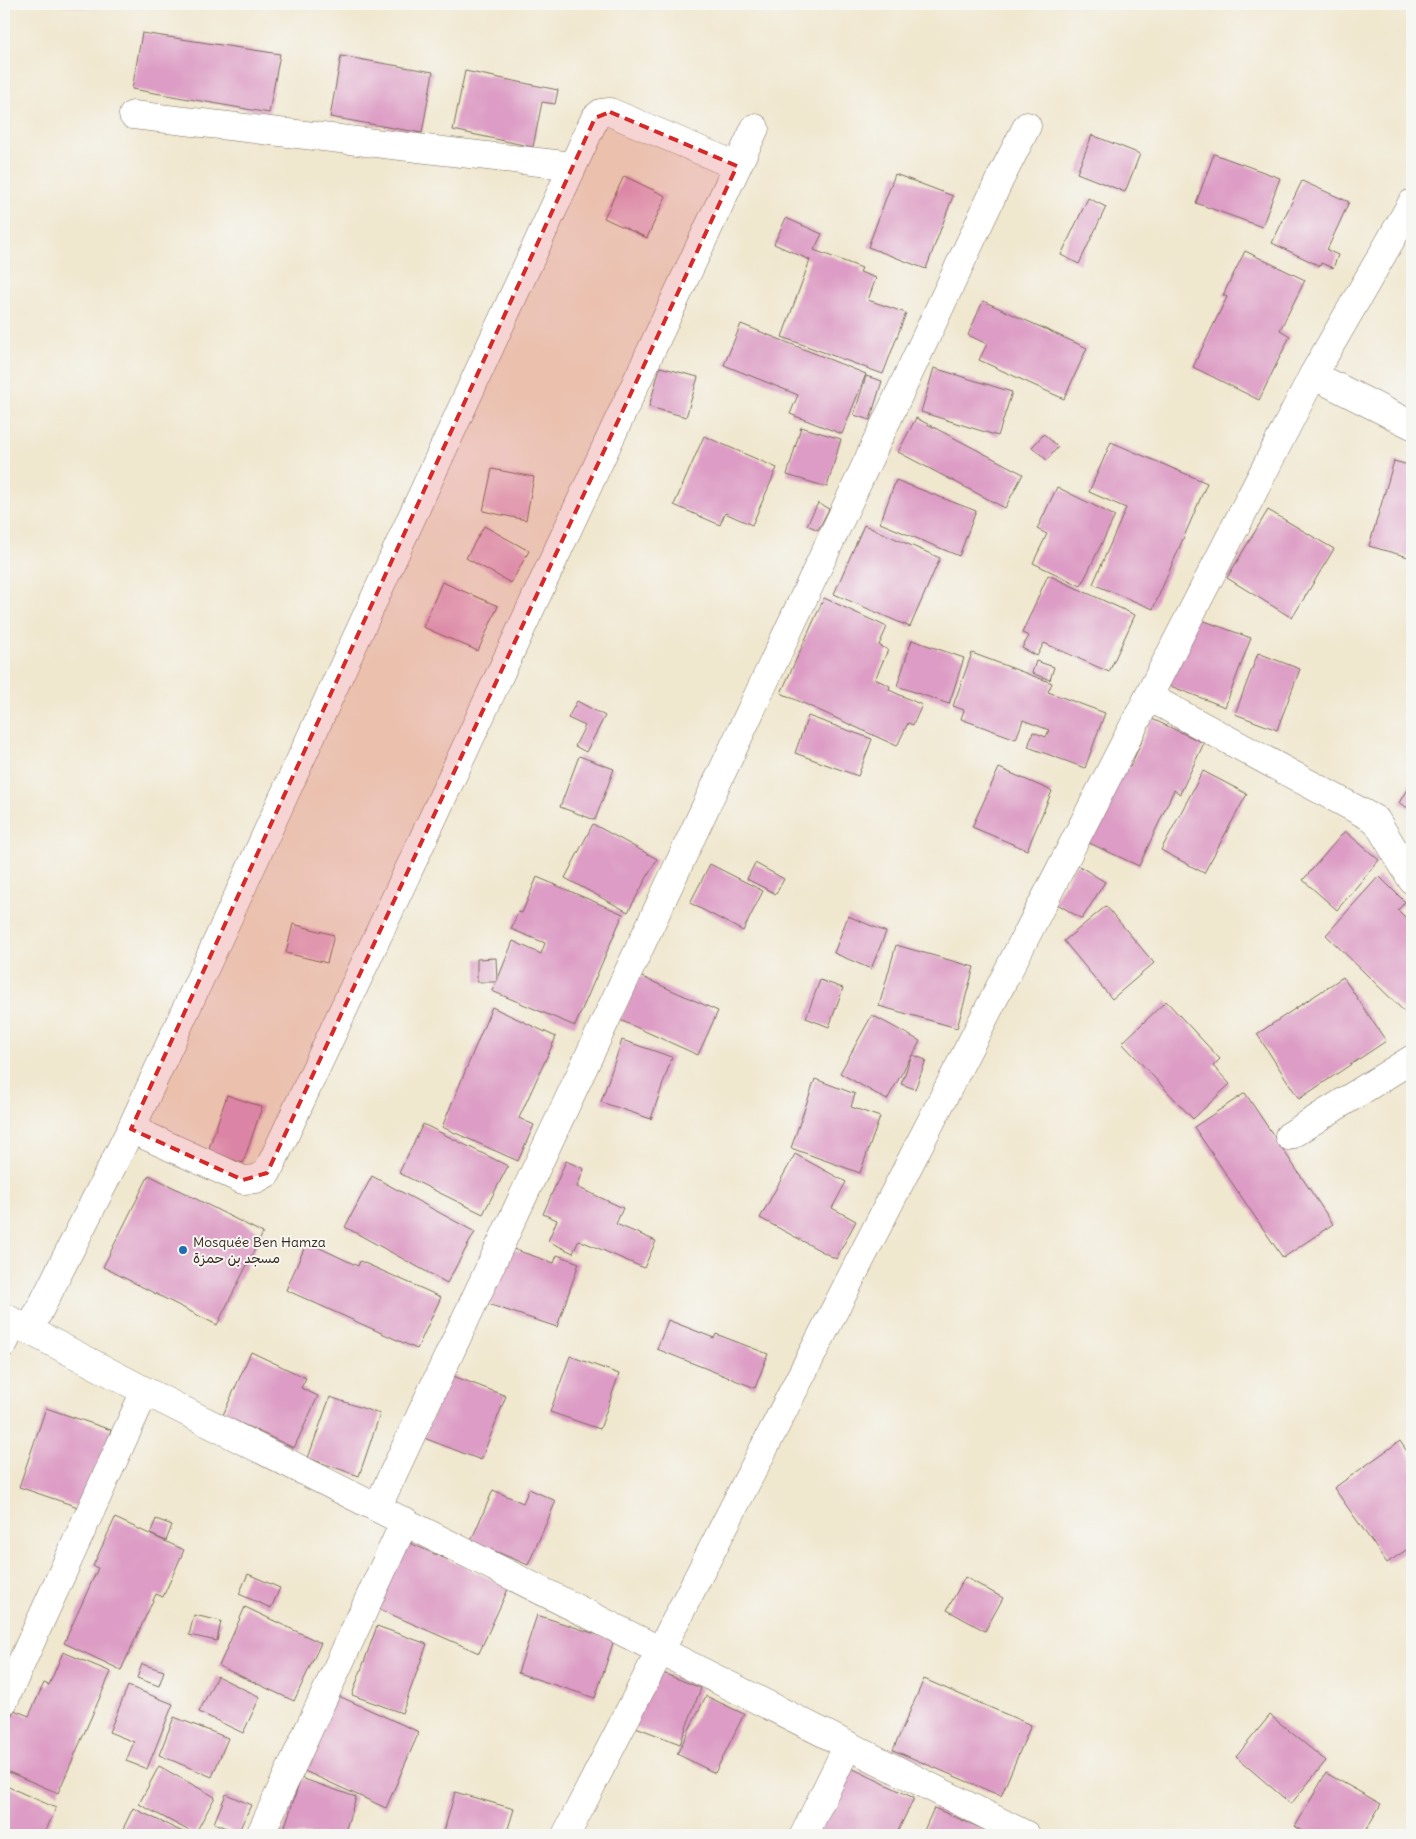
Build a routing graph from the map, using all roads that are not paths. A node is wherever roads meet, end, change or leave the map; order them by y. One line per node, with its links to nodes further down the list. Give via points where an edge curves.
1 (133, 114): 4 (street)
2 (1027, 126): 16 (street)
3 (755, 128): 5 (street)
4 (573, 166): 5 (street, via 595,118 610,112); 12 (street)
5 (737, 166): 12 (street, via 268,1173 256,1179 243,1180)
6 (1412, 203): 7 (street)
7 (1313, 375): 8 (street); 9 (street)
8 (1412, 426)
9 (1149, 697): 10 (street, via 1376,820); 18 (street)
10 (1412, 880)
11 (1412, 1059): 13 (street)
12 (131, 1129): 14 (street)
13 (1289, 1136)
14 (13, 1328): 15 (street)
15 (145, 1391): 16 (street); 19 (street)
16 (378, 1508): 17 (street)
17 (405, 1521): 18 (street); 22 (street)
18 (660, 1651): 20 (street); 23 (street)
19 (4, 1700)
20 (848, 1745): 21 (street); 24 (street)
21 (1020, 1834)
22 (260, 1835)
23 (566, 1835)
24 (804, 1835)

